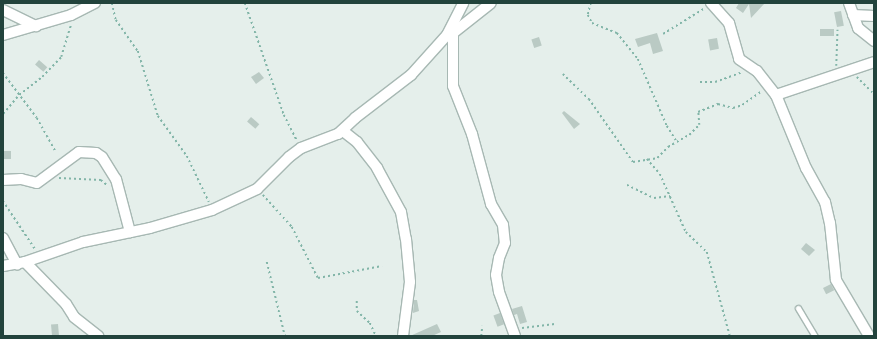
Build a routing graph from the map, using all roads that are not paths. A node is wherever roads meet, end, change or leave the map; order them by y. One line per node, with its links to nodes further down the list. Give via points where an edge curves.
1 (95, 3): 11 (street, via 71,15)
2 (454, 3): 8 (street)
3 (463, 3): 8 (street)
4 (491, 3): 12 (street)
5 (712, 3): 16 (street, via 729,23 738,58)
6 (848, 3): 9 (street)
7 (3, 10): 11 (street)
8 (458, 14): 12 (street)
9 (853, 15): 10 (street); 14 (street, via 860,31)
10 (874, 16)
11 (36, 26): 13 (street)
12 (453, 30): 17 (street, via 411,75); 24 (street, via 453,86 476,145 491,204 504,228 505,243 496,275)
13 (3, 35)
14 (874, 41)
15 (874, 62): 16 (street, via 827,79)
16 (774, 92): 28 (street, via 806,168 825,202 830,223 836,280)
17 (343, 131): 19 (street, via 331,138 305,146 288,157 257,189 212,210); 26 (street, via 357,142 376,168 401,212 410,282)
18 (3, 180): 19 (street, via 21,179 35,184 73,155 83,151 102,157 119,188)
19 (130, 232): 21 (street, via 83,242)
20 (3, 238): 21 (street)
21 (21, 263): 22 (street); 25 (street, via 36,271 74,316)
22 (3, 266)
23 (798, 308): 27 (lane)
24 (513, 333)
25 (98, 336)
26 (403, 336)
27 (815, 336)
28 (869, 336)

